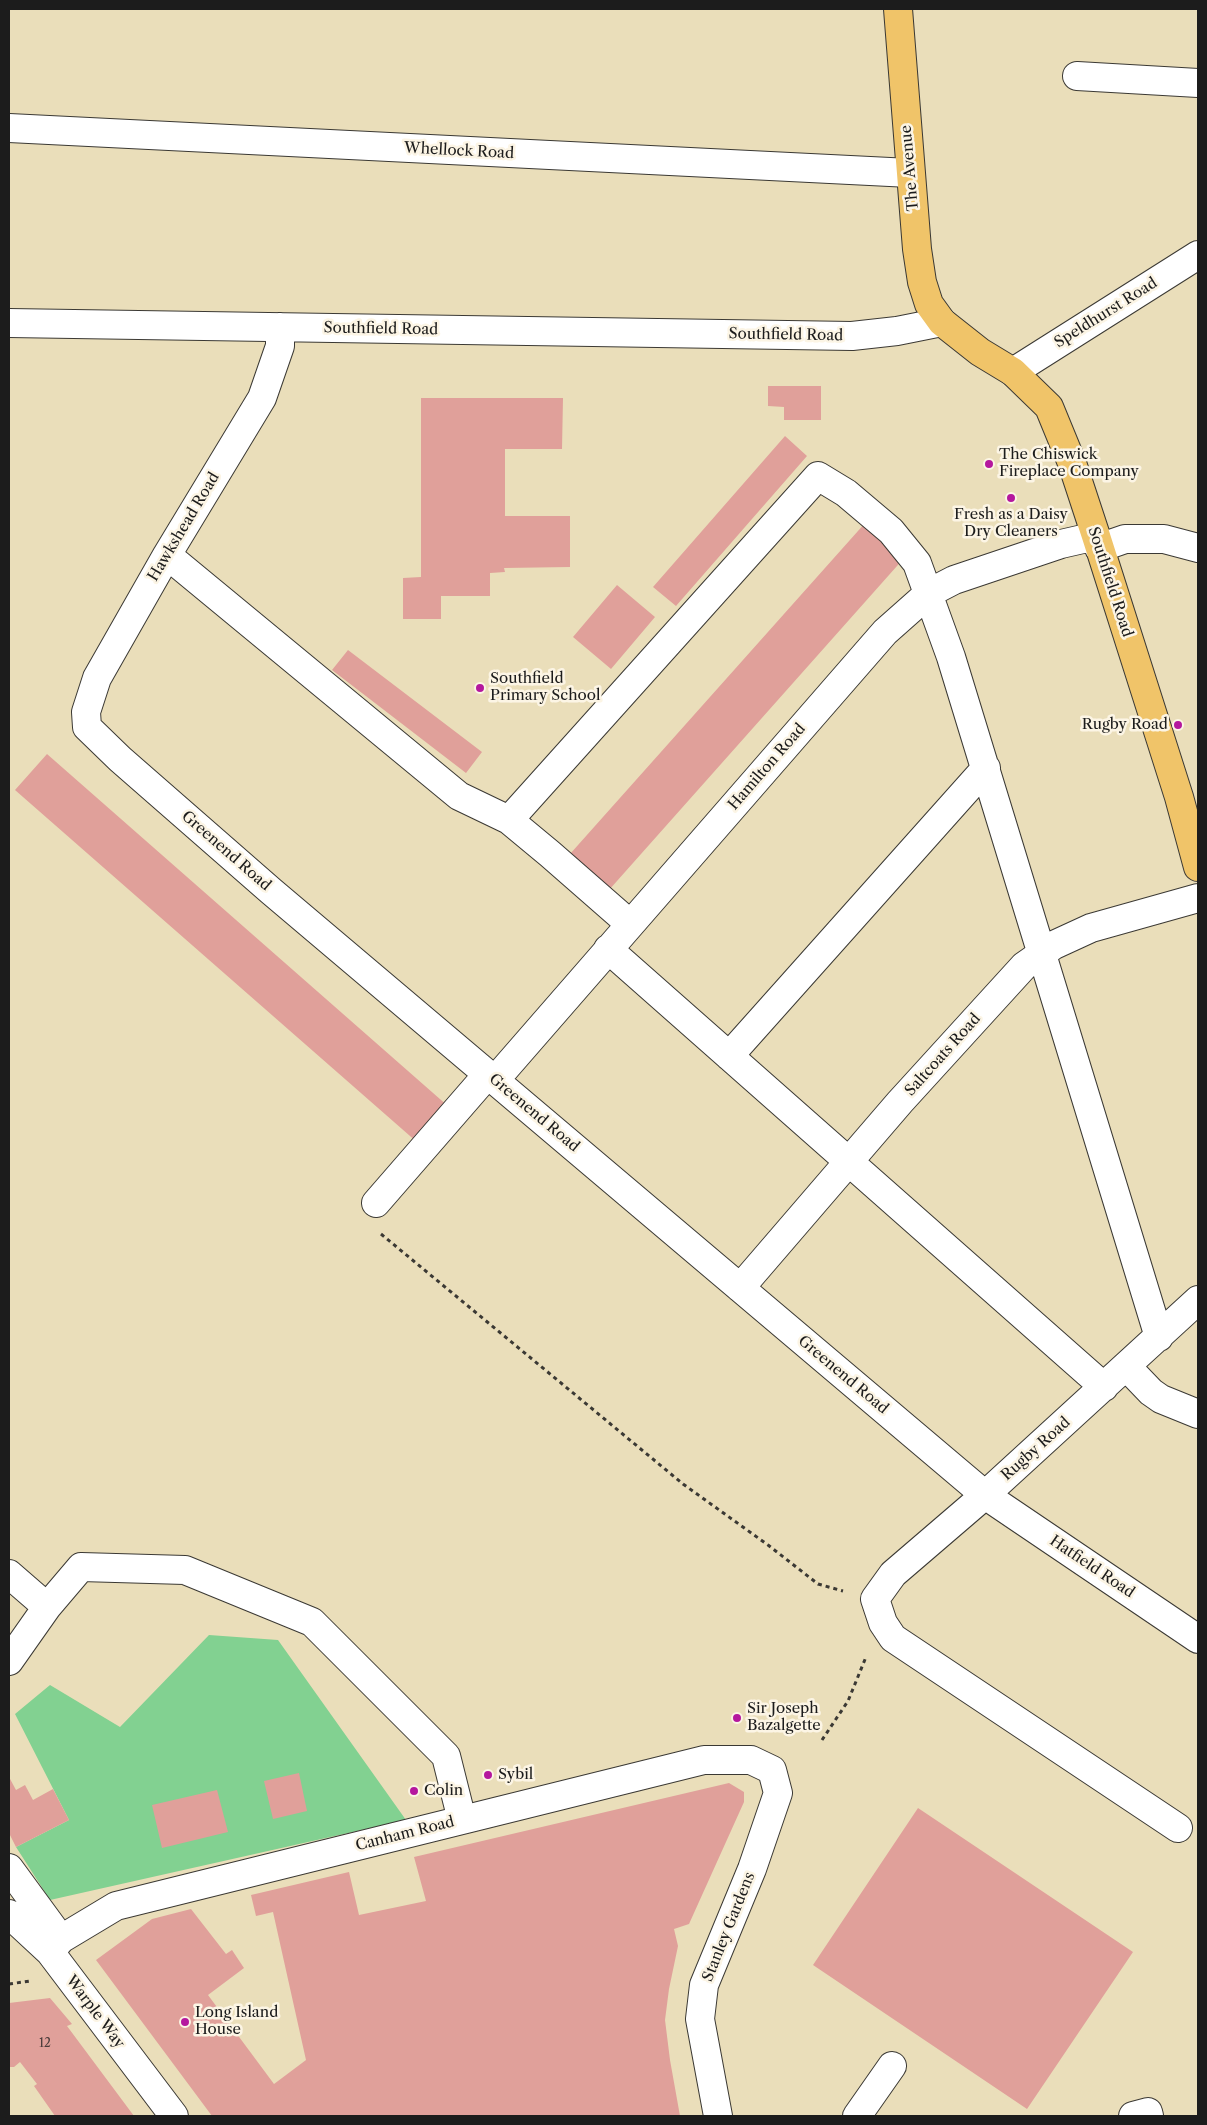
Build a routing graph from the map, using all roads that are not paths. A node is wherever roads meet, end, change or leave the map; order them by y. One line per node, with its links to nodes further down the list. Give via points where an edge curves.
1 (898, 9): 5 (main road, The Avenue)
2 (1077, 76): 3 (street)
3 (1198, 83)
4 (9, 128): 5 (street, Whellock Road)
5 (910, 173): 7 (main road, The Avenue, via 922,282 930,304)
6 (1198, 255): 10 (street, Speldhurst Road)
7 (942, 322): 9 (street, Southfield Road, via 852,336); 10 (main road, Southfield Road, via 980,352)
8 (9, 323): 9 (street, Southfield Road)
9 (280, 327): 13 (street, Hawkshead Road, via 280,346 262,398)
10 (1013, 372): 11 (main road, Southfield Road, via 1049,407 1072,463)
11 (1098, 542): 12 (street, Hamilton Road, via 1125,538 1164,539); 14 (street, Hamilton Road, via 1061,544 954,580); 18 (main road, Southfield Road)
12 (1198, 548)
13 (167, 555): 15 (street, Hawkshead Road, via 97,678 86,712); 17 (street, via 458,796)
14 (929, 593): 16 (street); 17 (street, via 917,563 891,531 846,493 818,476); 20 (street, Hamilton Road, via 885,632)
15 (87, 727): 24 (street, Greenend Road, via 271,891)
16 (986, 768): 22 (street); 23 (street)
17 (509, 820): 20 (street)
18 (1198, 865)
19 (1198, 898): 22 (street, Saltcoats Road, via 1091,928 1054,944)
20 (630, 924): 21 (street, Hamilton Road)
21 (608, 949): 23 (street); 24 (street, Hamilton Road)
22 (1042, 953): 25 (street, Saltcoats Road, via 1024,966); 29 (street)
23 (729, 1056): 25 (street)
24 (492, 1077): 26 (street, Hamilton Road); 27 (street, Greenend Road)
25 (849, 1162): 27 (street, Saltcoats Road); 31 (street)
26 (376, 1203)
27 (740, 1288): 33 (street, Greenend Road)
28 (1198, 1300): 29 (street, Rugby Road)
29 (1159, 1336): 30 (street, Rugby Road)
30 (1126, 1366): 31 (street, Rugby Road); 32 (street, via 1161,1399)
31 (1104, 1387): 33 (street, Rugby Road)
32 (1198, 1414)
33 (985, 1495): 36 (street, Hatfield Road); 40 (street, Rugby Road, via 894,1574 875,1599 883,1622 893,1638)
34 (9, 1574): 35 (street)
35 (47, 1607): 37 (street); 39 (street, via 81,1567 185,1570 312,1622 446,1756)
36 (1198, 1639)
37 (9, 1662)
38 (772, 1770): 39 (street, Canham Road, via 751,1760 704,1760); 46 (street, Stanley Gardens, via 778,1793 752,1869 704,1985 700,2019)
39 (462, 1820): 43 (street, Canham Road, via 116,1906)
40 (1178, 1828)
41 (9, 1868): 43 (street)
42 (9, 1914): 43 (street, Warple Way)
43 (56, 1945): 45 (street, Warple Way)
44 (892, 2066): 47 (street)
45 (174, 2116)
46 (718, 2116)
47 (857, 2116)
48 (1133, 2116): 49 (street, via 1148,2112)
49 (1149, 2116)

